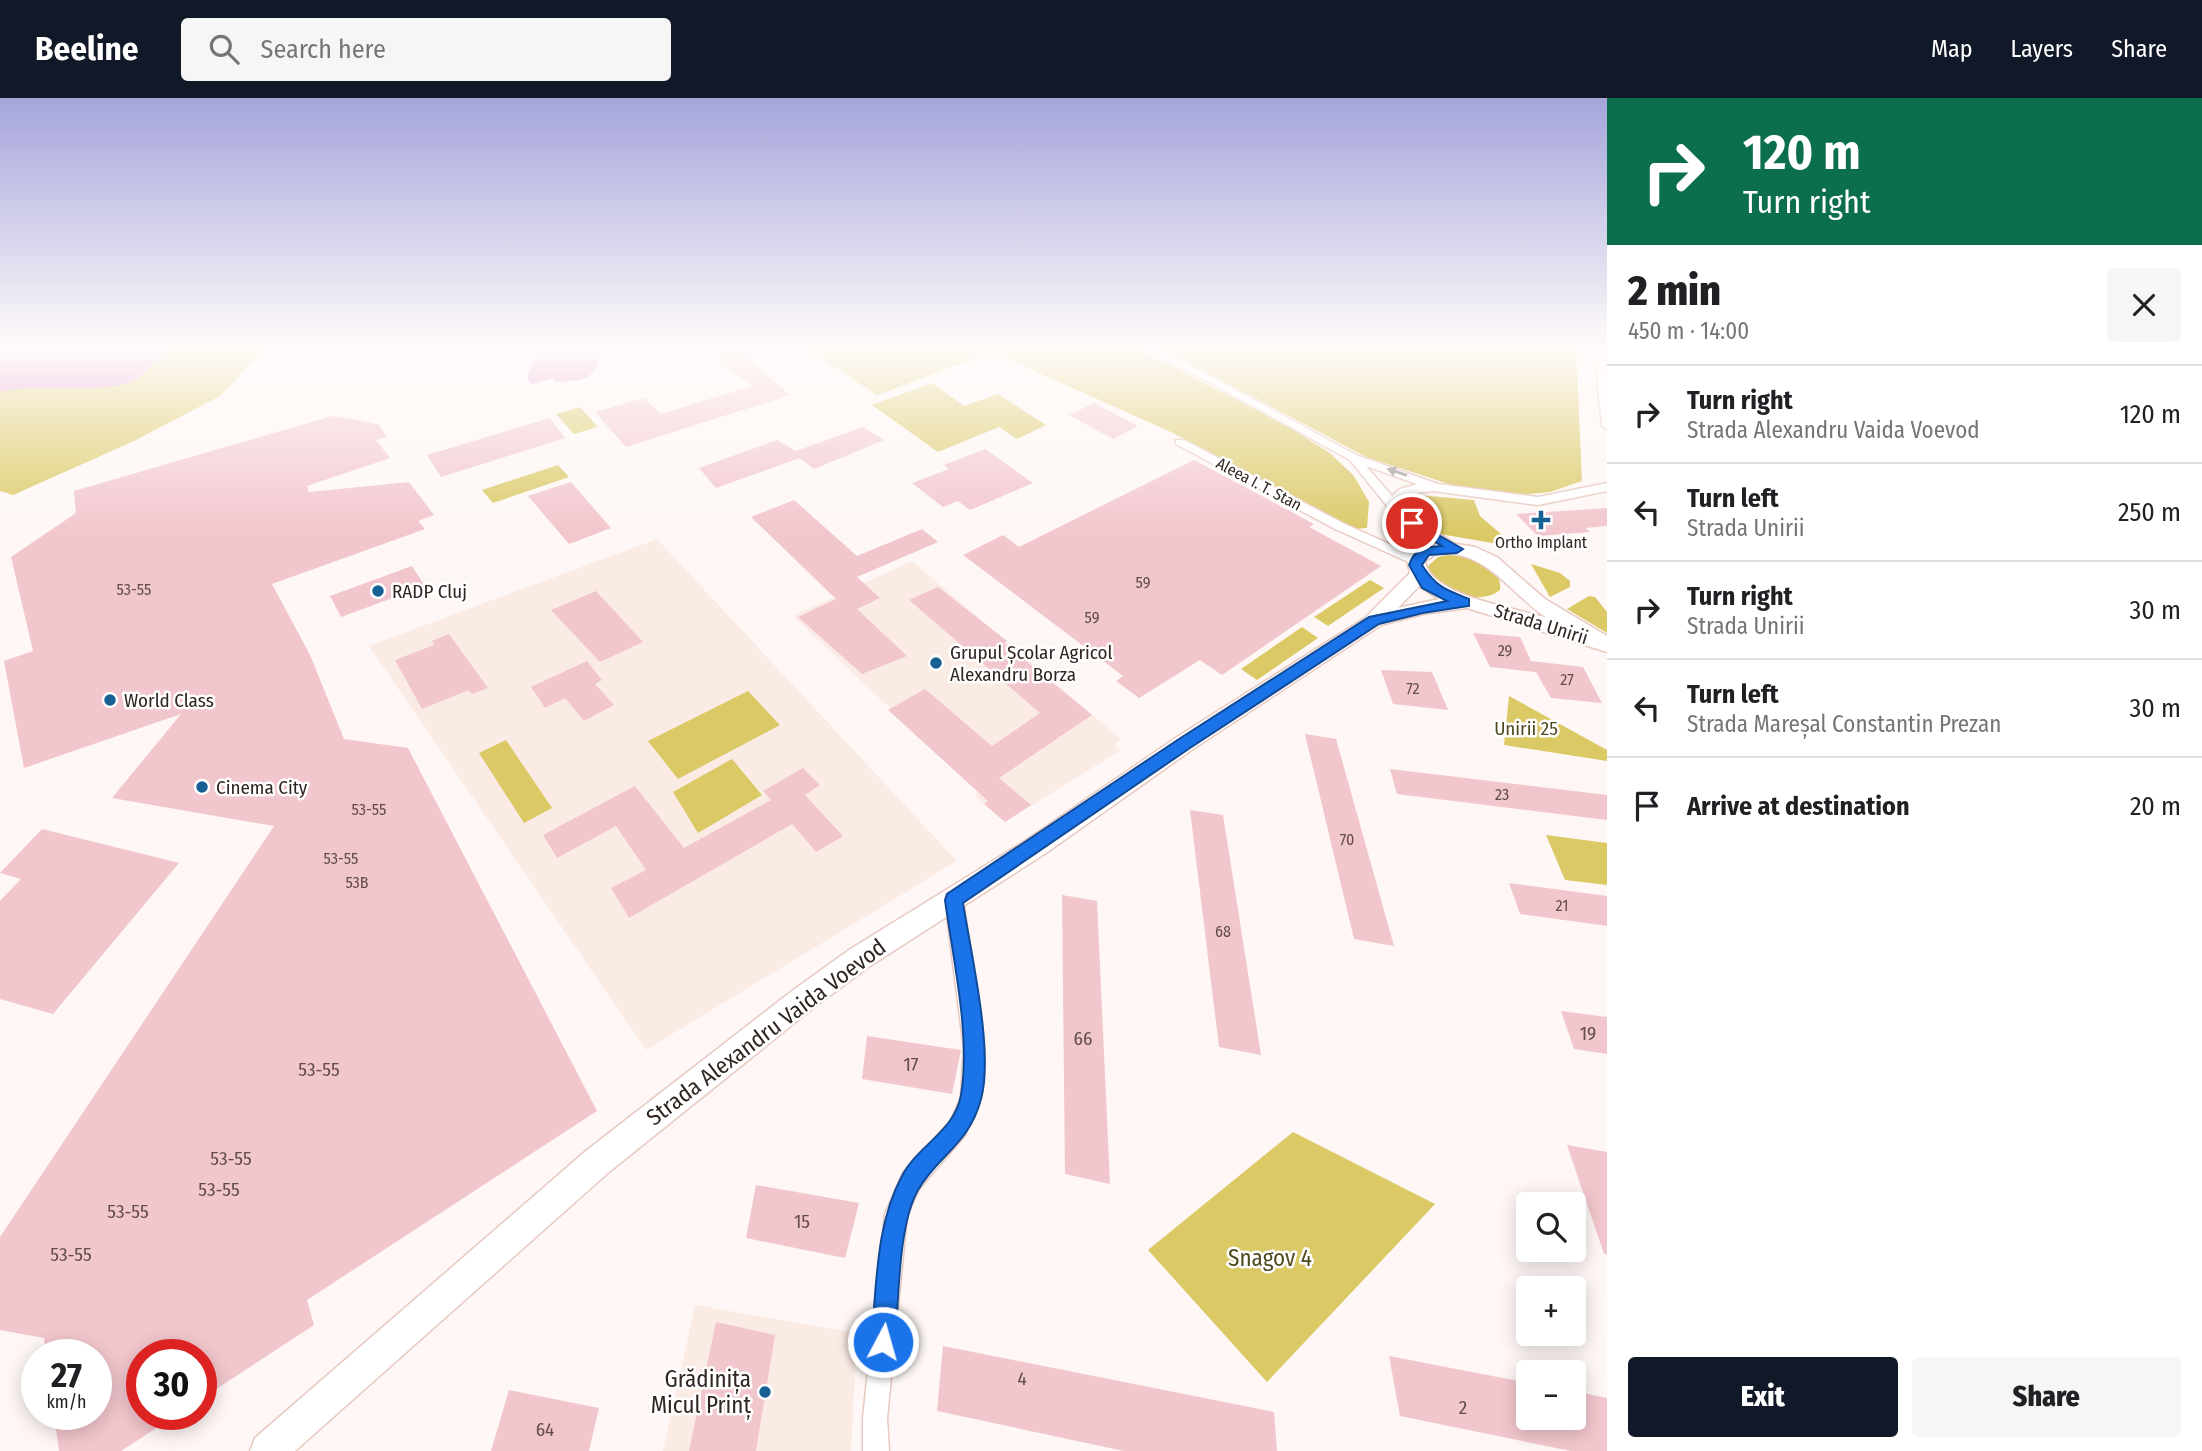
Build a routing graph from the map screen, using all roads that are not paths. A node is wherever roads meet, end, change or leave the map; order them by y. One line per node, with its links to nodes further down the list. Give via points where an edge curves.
1 (1265, 409): 3 (street)
2 (1180, 442): 8 (street, Aleea I. T. Stan)
3 (1354, 458): 5 (street, one-way to 3); 6 (street)
4 (1605, 485): 5 (street, via 1538,501)
5 (1439, 488): 6 (street, via 1405,491)
6 (1393, 507): 7 (street, via 1421,530); 8 (street, via 1397,538)
7 (1457, 549): 8 (main road, Strada Unirii, via 1433,549); 9 (main road, Strada Unirii, via 1493,562)
8 (1417, 566): 10 (main road, Strada Unirii, via 1439,593); 11 (main road, Strada Alexandru Vaida Voevod)
9 (1513, 582): 10 (main road, Strada Unirii, via 1514,592 1507,601); 12 (main road, Strada Unirii, via 1551,612)
10 (1470, 603): 11 (main road, Strada Alexandru Vaida Voevod, via 1423,608); 12 (main road, Strada Unirii)
11 (1374, 621): 13 (main road, Strada Alexandru Vaida Voevod)
12 (1607, 645)
13 (954, 900): 14 (main road, Strada Alexandru Vaida Voevod, via 846,968 650,1118); 15 (street, via 975,1049 971,1098 958,1128 911,1181 896,1214 875,1418)
14 (268, 1451)
15 (876, 1451)

